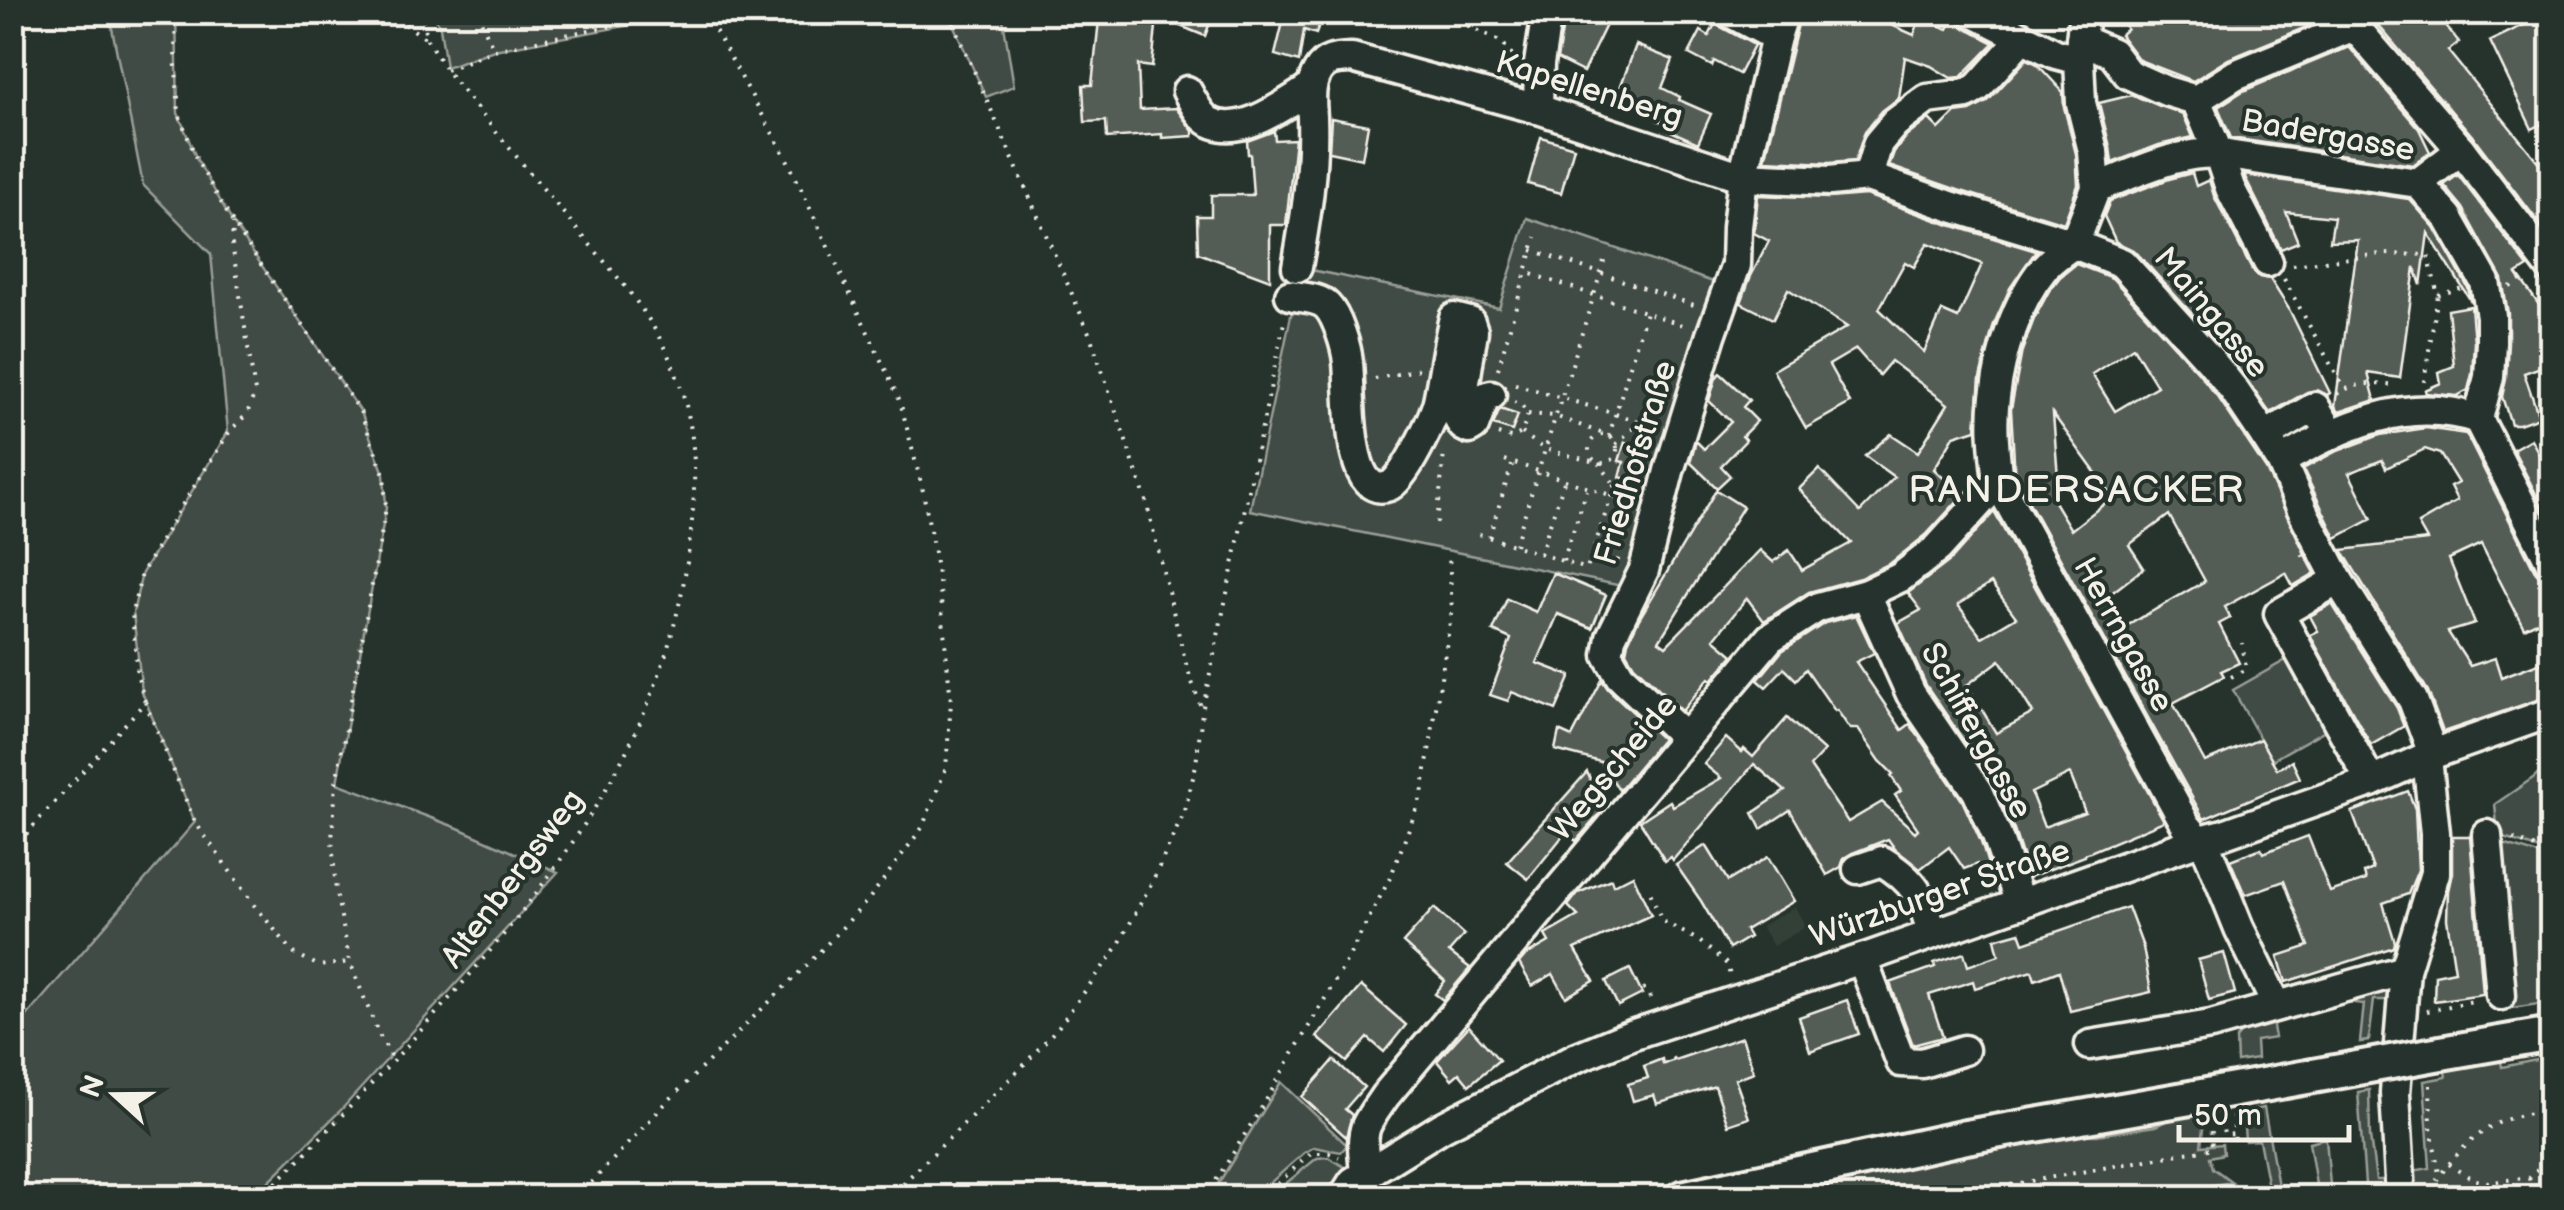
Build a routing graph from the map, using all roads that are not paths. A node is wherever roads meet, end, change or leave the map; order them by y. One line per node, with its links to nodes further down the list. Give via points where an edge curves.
1 (1547, 12): 10 (street)
2 (1729, 12): 5 (street)
3 (1972, 12): 6 (street)
4 (2351, 19): 11 (street); 12 (street)
5 (1780, 25): 14 (street, Friedhofstraße)
6 (2022, 38): 7 (street, via 2056,54); 15 (street, via 1978,87 1927,98 1895,123 1878,143)
7 (2081, 38): 11 (street, via 2112,53 2128,74); 17 (street, via 2081,103)
8 (1311, 88): 9 (street, via 1263,119 1228,126 1209,122); 10 (street, Kapellenberg, via 1329,60 1352,58); 21 (street, via 1313,159)
9 (1186, 90)
10 (1538, 100): 14 (street, Kapellenberg)
11 (2196, 100): 13 (street)
12 (2461, 150): 16 (street); 19 (street)
13 (2218, 152): 16 (street, Badergasse); 17 (street, Badergasse, via 2168,161); 20 (street)
14 (1744, 177): 15 (street, Maingasse); 33 (street, Friedhofstraße, via 1736,265 1701,335 1644,570 1608,656 1620,676)
15 (1868, 177): 18 (street, Maingasse)
16 (2418, 182): 24 (street, Badergasse, via 2448,217 2485,282 2491,342)
17 (2096, 188): 18 (street)
18 (2074, 244): 26 (street, Maingasse, via 2122,263 2211,361); 28 (street, Herrngasse, via 2042,271 2001,362 1993,427)
19 (2549, 260)
20 (2268, 262)
21 (1296, 267)
22 (1290, 296): 23 (street, via 1328,306 1341,334 1359,470 1376,488 1398,481 1437,404 1454,318 1470,322 1472,331 1462,426 1474,426 1485,397)
23 (1500, 386)
24 (2478, 419): 25 (street, via 2428,408); 29 (street)
25 (2331, 433): 26 (street, via 2316,407); 27 (street)
26 (2265, 436): 27 (street, Maingasse)
27 (2281, 461): 30 (street, Maingasse)
28 (1998, 482): 31 (street, Wegscheide, via 1938,548); 37 (street, Herrngasse)
29 (2552, 564)
30 (2338, 580): 34 (street, Maingasse, via 2414,700); 35 (street, via 2280,614)
31 (1866, 594): 33 (street, Wegscheide, via 1818,607 1770,638); 39 (street, Schiffergasse, via 1911,694 1977,791)
32 (2552, 712): 34 (street, Würzburger Straße)
33 (1686, 738): 48 (street, Wegscheide, via 1385,1096 1363,1139)
34 (2430, 756): 35 (street, Würzburger Straße); 42 (street, Maingasse, via 2434,873)
35 (2371, 782): 37 (street, Würzburger Straße)
36 (2487, 835): 43 (street)
37 (2200, 840): 39 (street, Würzburger Straße); 44 (street, Herrngasse)
38 (1858, 869): 40 (street, via 1882,862 1904,875 1924,904)
39 (2020, 904): 40 (street, Würzburger Straße)
40 (1932, 933): 41 (street, Würzburger Straße)
41 (1862, 960): 47 (street, via 1901,1062); 48 (street, Würzburger Straße, via 1575,1058 1442,1127)
42 (2405, 970): 44 (street); 51 (street, Maingasse)
43 (2501, 995)
44 (2277, 1006): 46 (street, via 2211,1026)
45 (2552, 1034): 50 (main road, bridge, via 2435,1061 1966,1137)
46 (2090, 1045)
47 (1964, 1050)
48 (1364, 1186): 49 (street, Würzburger Straße, via 1353,1182)
49 (1344, 1198)
50 (1682, 1198)
51 (2397, 1198)

